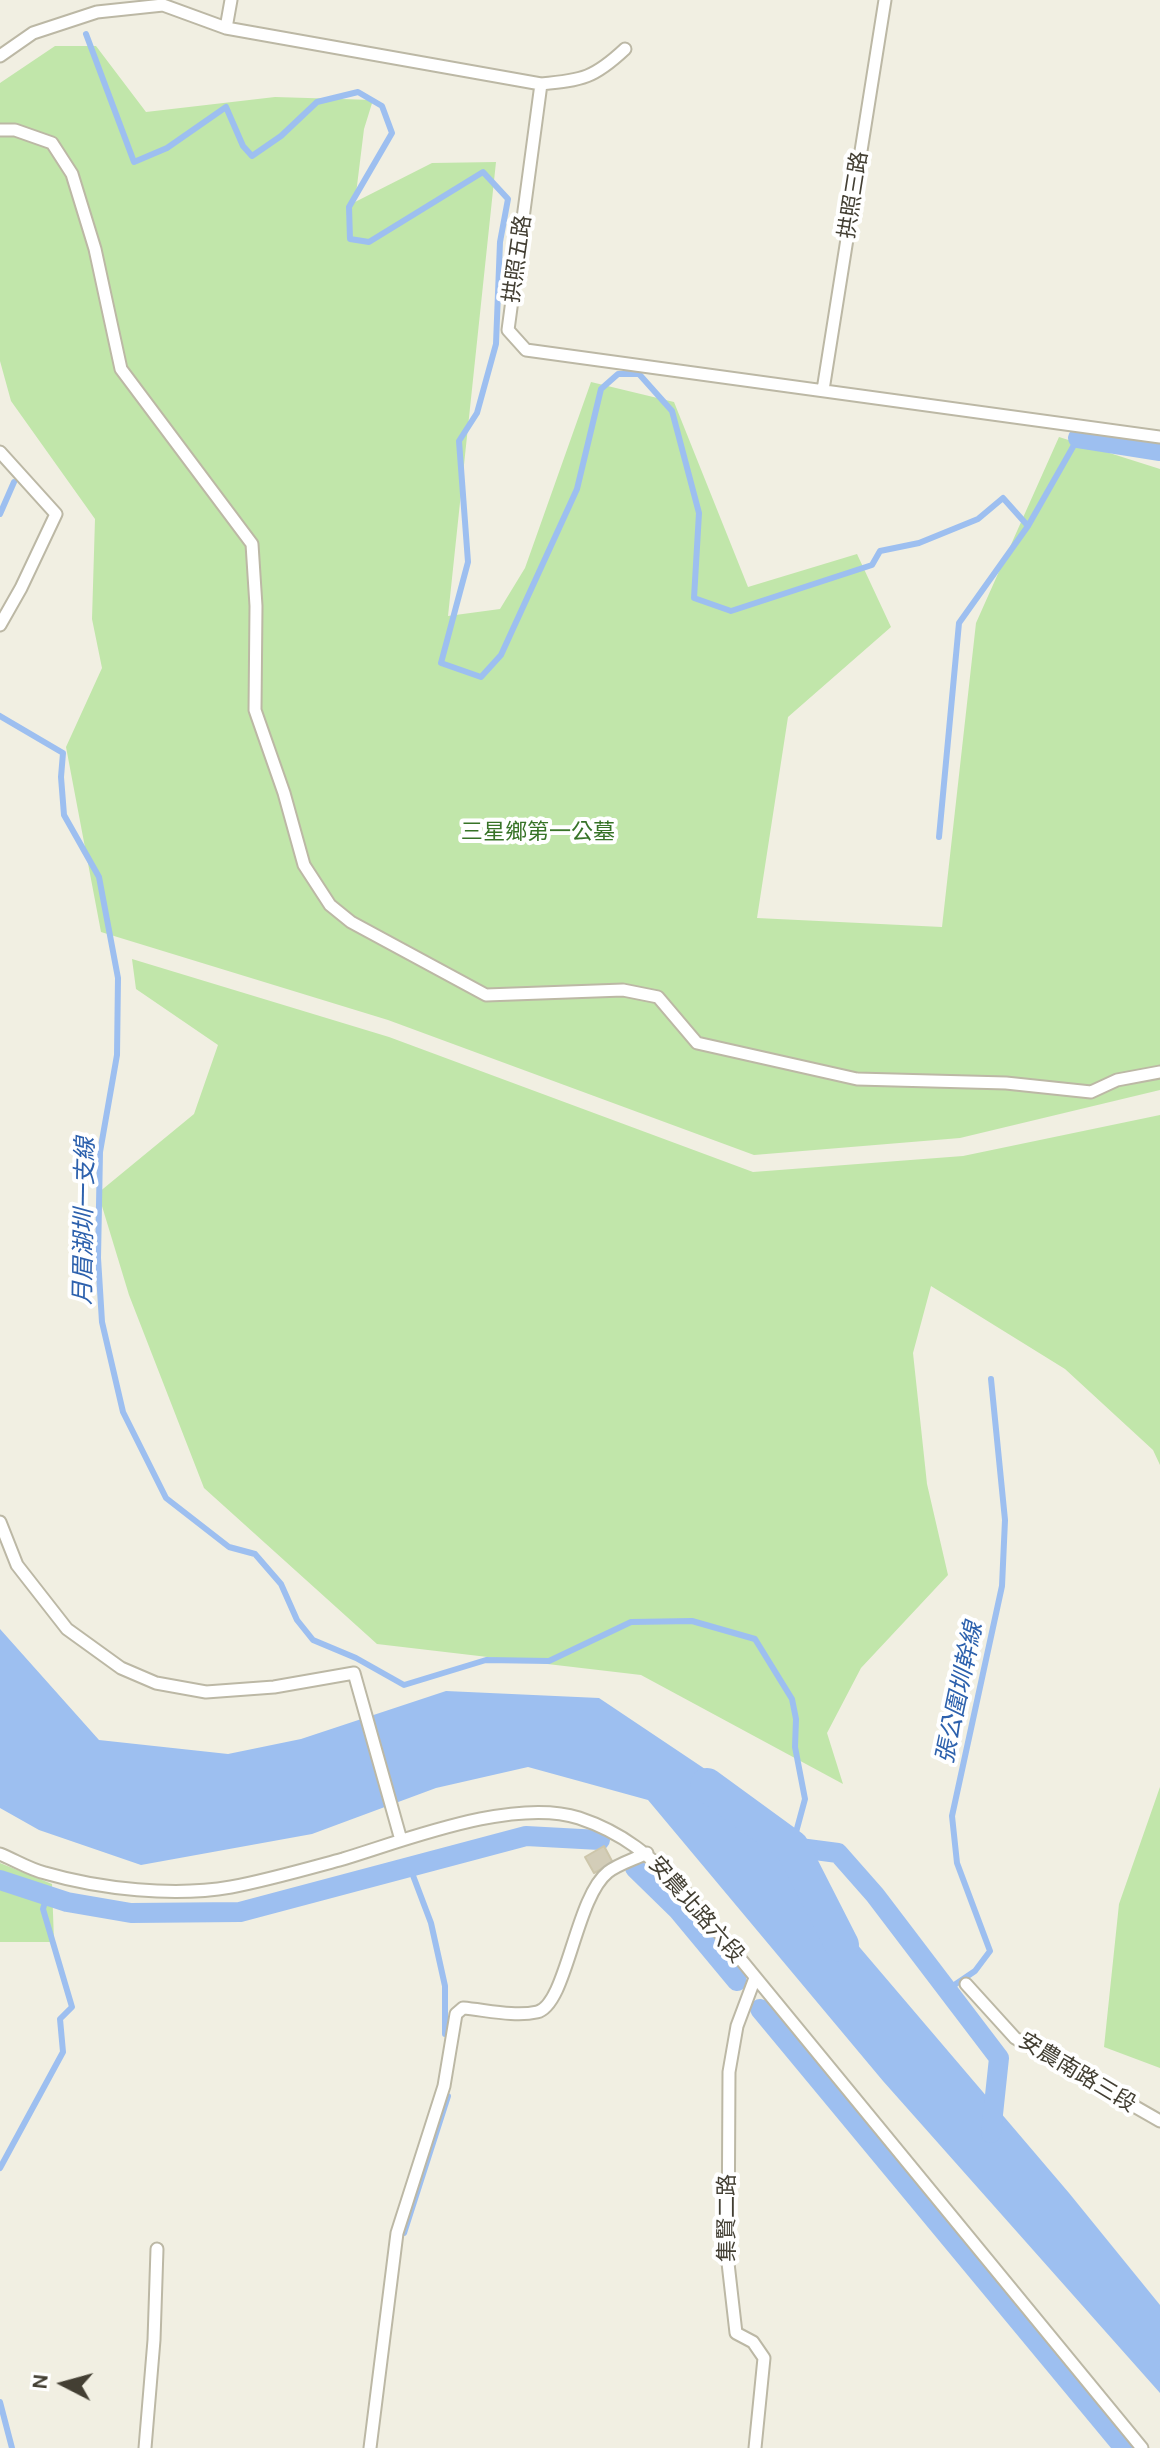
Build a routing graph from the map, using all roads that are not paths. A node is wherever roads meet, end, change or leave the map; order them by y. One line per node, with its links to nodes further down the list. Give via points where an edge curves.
1 (231, 0): 3 (lane)
2 (885, 0): 8 (lane, 拱照三路)
3 (226, 28): 5 (lane, via 163,5 97,12 33,33); 6 (lane)
4 (625, 49): 6 (lane, via 602,70 578,80)
5 (0, 56)
6 (541, 84): 8 (lane, 拱照五路, via 508,330 526,350)
7 (0, 130): 12 (lane, via 52,143 72,174 95,249 121,369 252,544 255,710 304,865 330,905 351,922 486,995 623,990 658,997 697,1043 857,1079 1006,1083 1091,1092 1117,1080)
8 (823, 390): 9 (lane, 拱照五路)
9 (1160, 437)
10 (0, 452): 11 (lane, via 56,514)
11 (0, 625)
12 (1160, 1072)
13 (0, 1522): 14 (lane, via 17,1565 67,1629 144,1678 206,1692 354,1673)
14 (401, 1840): 15 (lane, 安農北路六段, via 533,1813 576,1817 615,1832); 16 (lane, 安農北路六段, via 229,1887 138,1892 44,1873)
15 (647, 1853): 17 (lane, 安農北路六段); 22 (lane, via 607,1872 594,1891 578,1921 551,2004 539,2012 463,2008 456,2014 444,2086 397,2233)
16 (0, 1854)
17 (755, 1978): 23 (lane, 集賢二路, via 737,2026 729,2072 728,2263 736,2333 753,2342 764,2358); 24 (lane, 安農北路六段)
18 (966, 1984): 19 (lane, 安農南路三段, via 1015,2038)
19 (1160, 2121)
20 (157, 2249): 21 (lane)
21 (145, 2448)
22 (370, 2448)
23 (755, 2448)
24 (1142, 2448)

